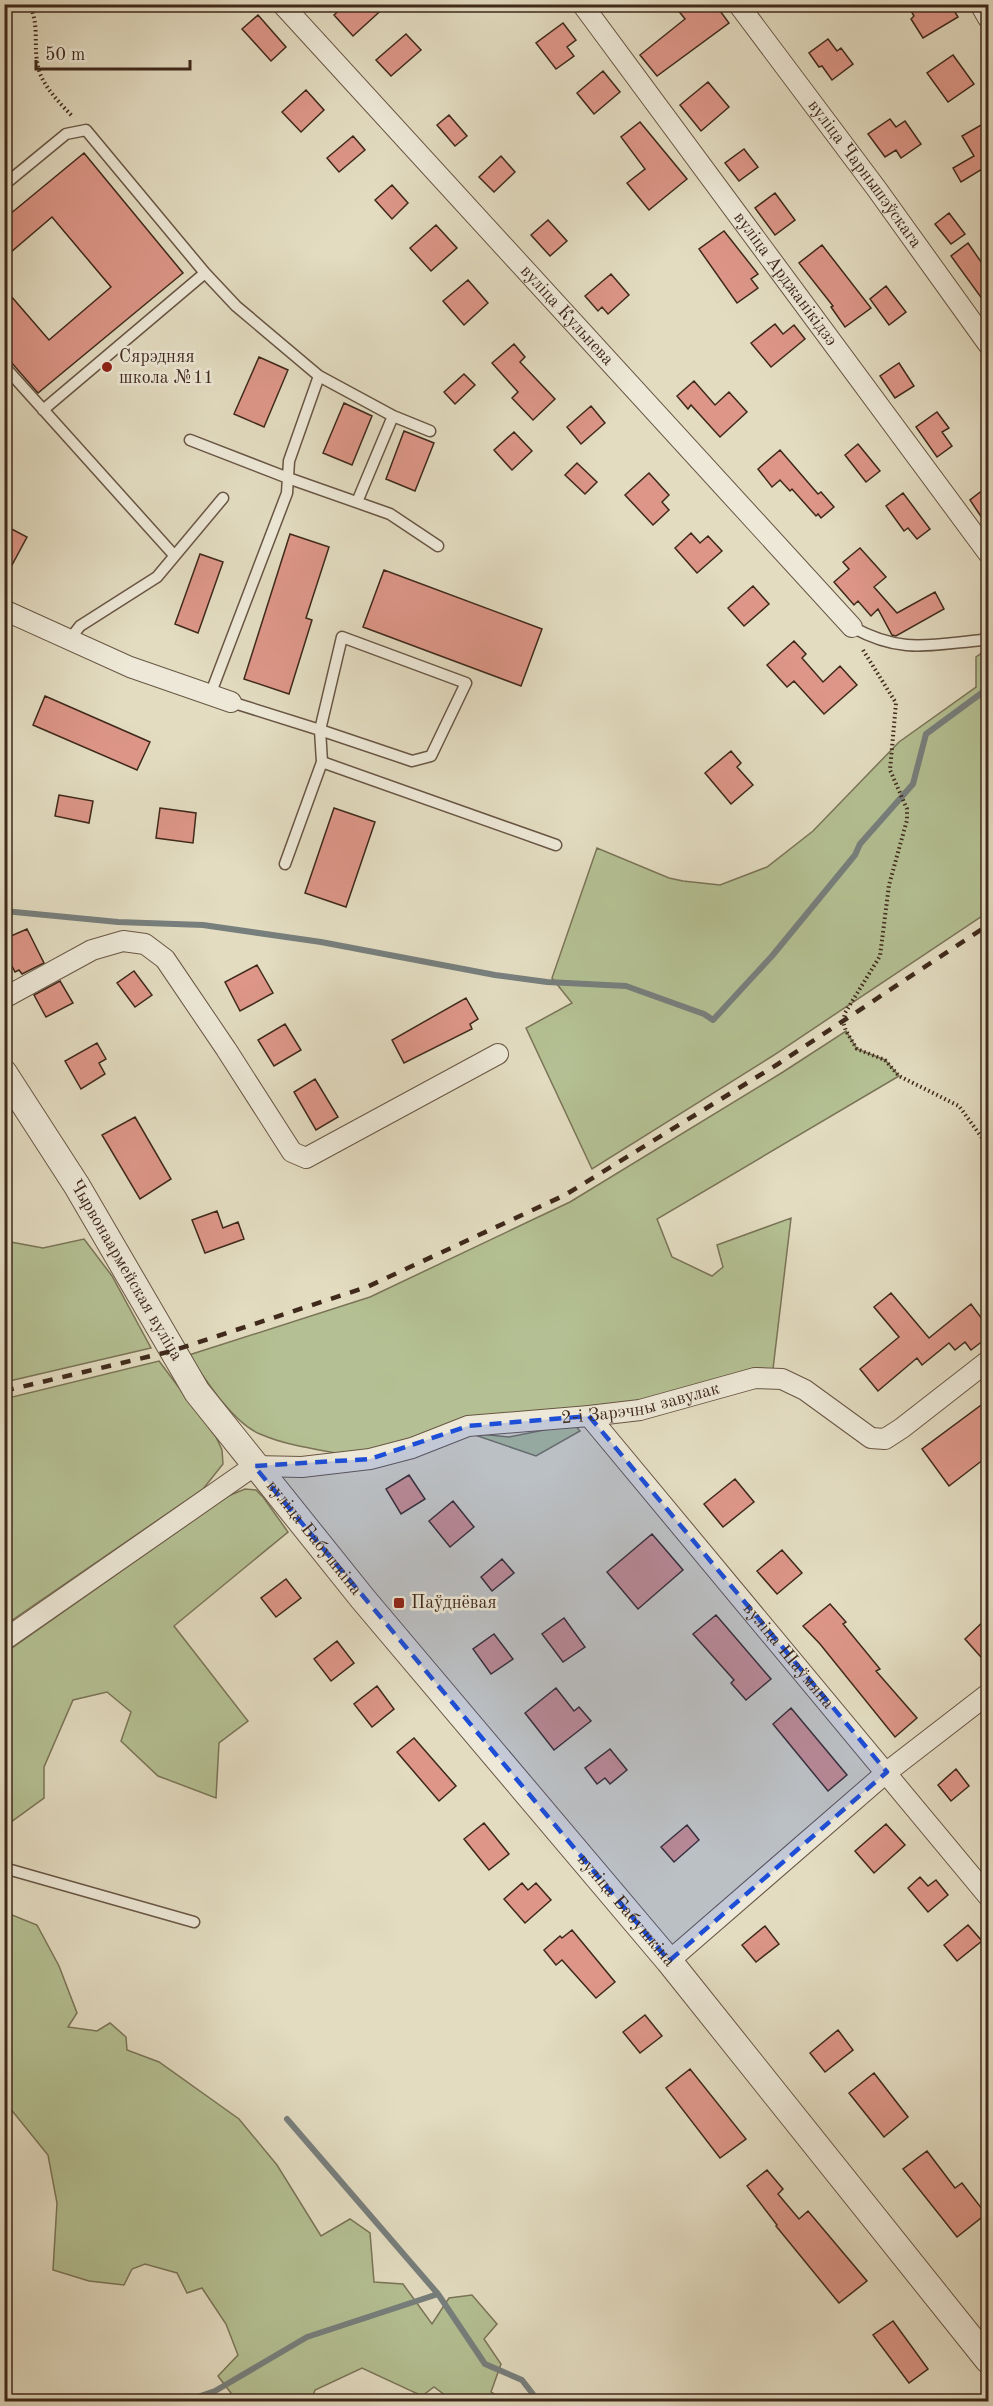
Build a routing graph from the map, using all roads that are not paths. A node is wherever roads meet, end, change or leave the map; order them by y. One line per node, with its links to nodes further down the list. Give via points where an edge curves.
1 (282, 4): 22 (street, вуліца Кульнева)
2 (582, 4): 19 (street, вуліца Арджанікідзэ)
3 (738, 4): 8 (street, вуліца Чарнышэўскага)
4 (980, 4): 5 (street)
5 (988, 18)
6 (4, 185): 7 (lane, via 66,134 86,130)
7 (205, 273): 10 (lane, via 236,306); 11 (lane)
8 (988, 344)
9 (4, 366): 11 (lane)
10 (319, 376): 12 (lane); 15 (lane, via 289,461)
11 (43, 410): 20 (lane)
12 (393, 416): 13 (lane); 17 (lane)
13 (430, 431)
14 (190, 440): 15 (lane)
15 (288, 478): 17 (lane); 25 (lane, via 286,493)
16 (223, 498): 20 (lane)
17 (357, 502): 18 (lane, via 390,514)
18 (438, 546)
19 (988, 553)
20 (174, 554): 24 (lane, via 157,577 80,626)
21 (4, 610): 24 (street)
22 (852, 627): 23 (lane, via 896,645 982,640)
23 (988, 636)
24 (70, 639): 25 (street, via 130,667)
25 (210, 694): 26 (street)
26 (231, 702): 27 (lane)
27 (321, 730): 27 (lane, via 342,637 466,683 431,756 412,761); 28 (lane)
28 (322, 762): 29 (lane); 30 (lane)
29 (556, 845)
30 (285, 864)
31 (4, 998): 32 (street, via 92,950 123,941 145,944 165,959 292,1152 306,1158)
32 (498, 1054)
33 (4, 1072): 36 (street, Чырвонаармейская вуліца, via 77,1186 197,1392)
34 (988, 1361): 35 (street, 2-і Зарэчны завулак, via 885,1439 871,1438 805,1390 782,1379 755,1378 640,1410)
35 (590, 1416): 36 (street, 2-і Зарэчны завулак, via 468,1426 370,1459 303,1467); 39 (street, вуліца Шаўмяна)
36 (254, 1466): 37 (street); 43 (street, вуліца Бабушкіна)
37 (4, 1640)
38 (988, 1694): 39 (street)
39 (887, 1772): 41 (street, вуліца Шаўмяна); 43 (street)
40 (4, 1868): 42 (lane)
41 (988, 1896)
42 (194, 1922)
43 (669, 1961): 44 (street, вуліца Бабушкіна)
44 (988, 2360)

